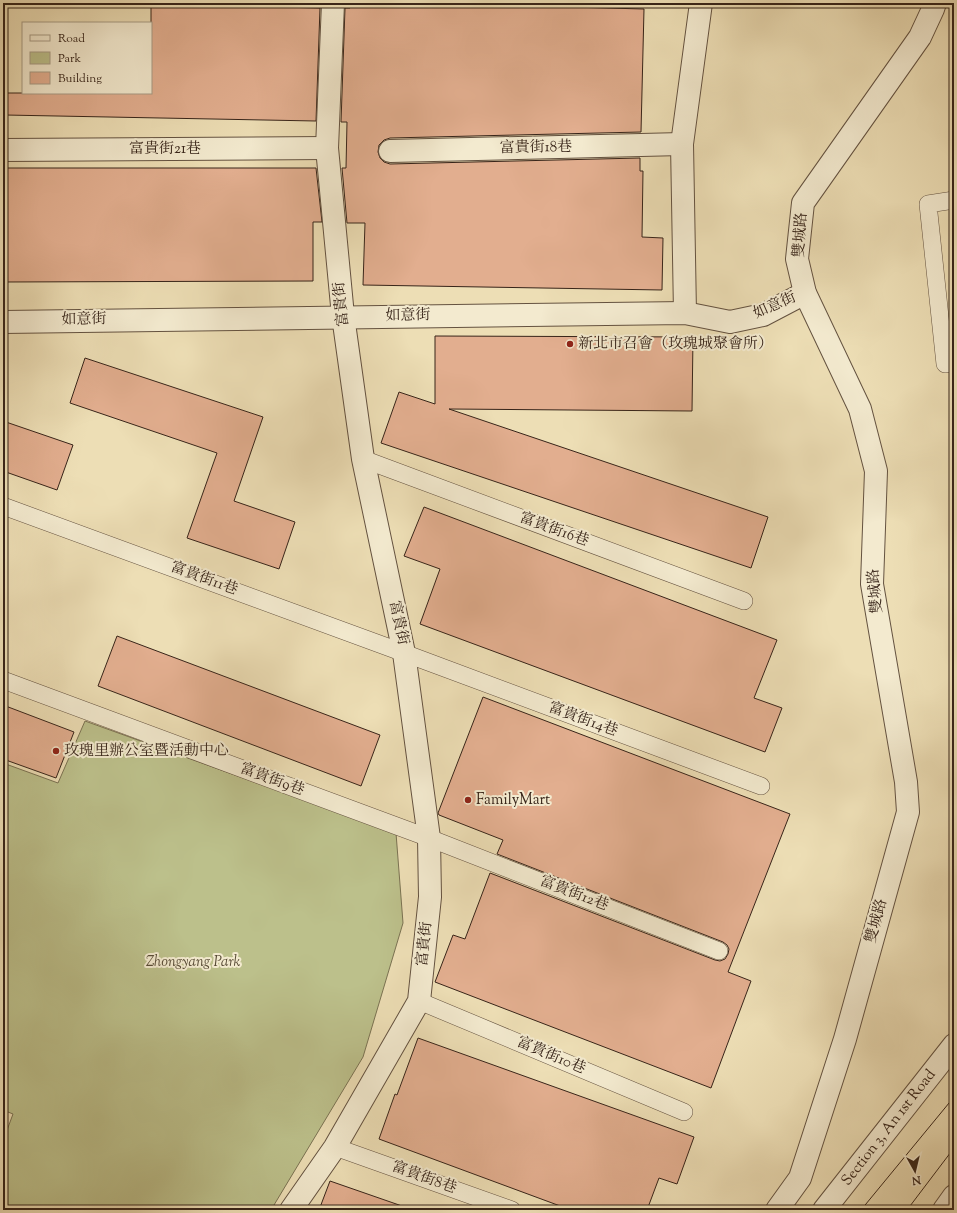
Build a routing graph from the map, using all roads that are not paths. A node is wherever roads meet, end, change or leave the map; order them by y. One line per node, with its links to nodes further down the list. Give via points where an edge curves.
1 (333, 3): 5 (street, 富貴街)
2 (701, 3): 4 (street)
3 (935, 3): 9 (street, 雙城路, via 920,37 803,203 797,259)
4 (682, 144): 7 (street, 富貴街18巷); 10 (street)
5 (327, 148): 6 (street, 富貴街21巷); 11 (street, 富貴街)
6 (3, 150)
7 (390, 151)
8 (954, 200): 13 (lane, via 928,204)
9 (805, 293): 10 (street, 如意街, via 764,315 730,322); 29 (street, 雙城路, via 860,409 876,471 872,584 906,782 908,812 845,1039 800,1178)
10 (685, 313): 11 (street, 如意街)
11 (343, 316): 12 (street, 如意街); 14 (street, 富貴街)
12 (3, 322)
13 (949, 363)
14 (363, 460): 16 (lane, 富貴街16巷); 17 (street, 富貴街)
15 (3, 506): 17 (lane, 富貴街11巷)
16 (744, 601)
17 (404, 653): 19 (lane, 富貴街14巷); 20 (street, 富貴街)
18 (3, 680): 20 (lane, 富貴街9巷)
19 (761, 786)
20 (429, 838): 21 (lane, 富貴街12巷); 22 (street, 富貴街, via 430,898)
21 (719, 950)
22 (419, 1000): 24 (lane, 富貴街10巷); 25 (street, 富貴街)
23 (954, 1045): 30 (street, Section 3, An 1st Road)
24 (684, 1112)
25 (335, 1147): 27 (street, 富貴街); 28 (lane, 富貴街8巷)
26 (954, 1196): 31 (street)
27 (291, 1210)
28 (512, 1210)
29 (777, 1210)
30 (824, 1210)
31 (944, 1210)

